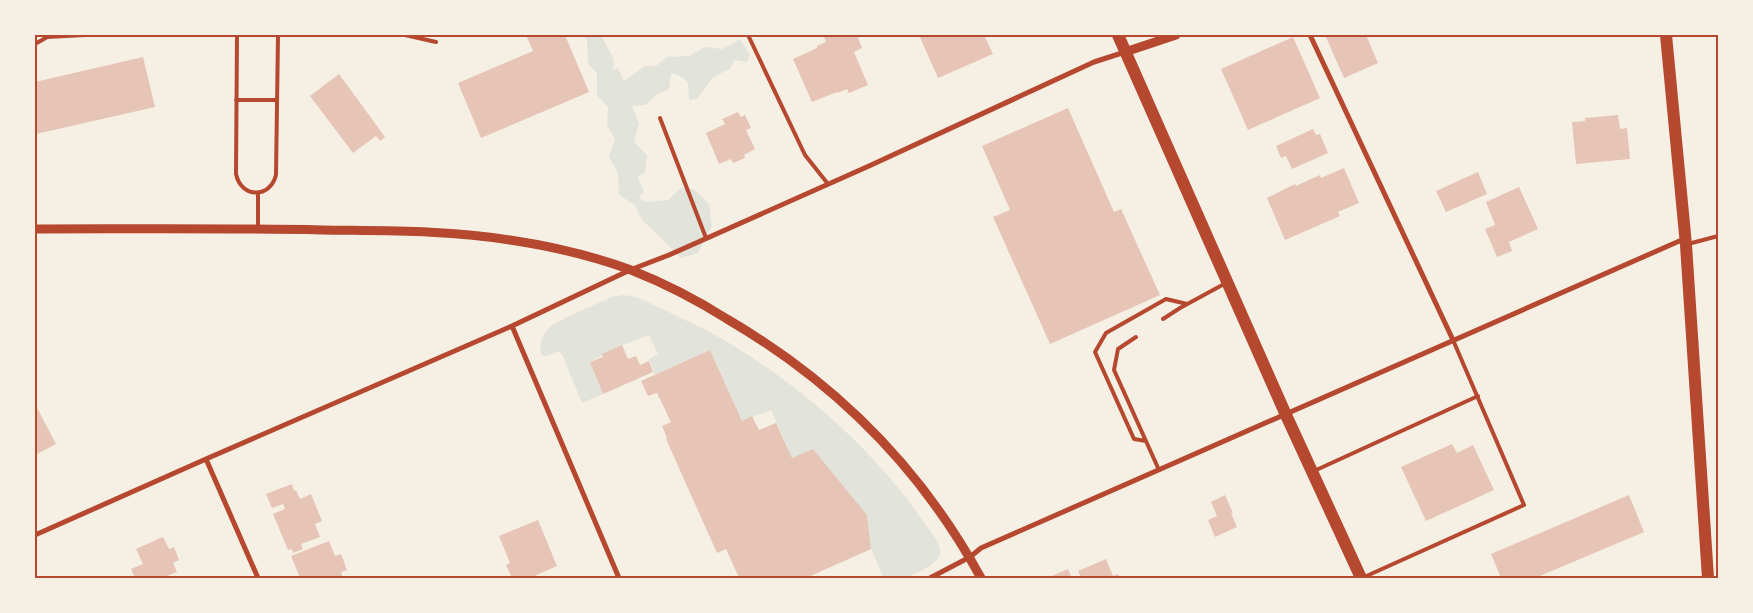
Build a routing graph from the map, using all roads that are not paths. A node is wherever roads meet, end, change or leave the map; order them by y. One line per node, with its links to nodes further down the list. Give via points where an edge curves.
1 (85, 35): 10 (lane)
2 (236, 35): 14 (lane)
3 (278, 35): 15 (lane)
4 (405, 35): 11 (lane)
5 (748, 35): 17 (lane, via 805,155)
6 (1118, 35): 13 (main road)
7 (1176, 35): 13 (street)
8 (1310, 35): 30 (street)
9 (1666, 35): 23 (main road)
10 (49, 36): 12 (lane)
11 (436, 42)
12 (35, 44)
13 (1125, 52): 17 (street, via 1094,62); 25 (main road)
14 (236, 100): 15 (lane); 18 (lane, via 237,180 245,190)
15 (277, 100): 18 (lane, via 276,175 269,189)
16 (660, 118): 22 (lane)
17 (828, 184): 22 (street)
18 (258, 193): 20 (lane)
19 (35, 229): 20 (street)
20 (258, 229): 24 (street, via 420,230 466,234 554,248)
21 (1718, 236): 23 (lane)
22 (706, 238): 24 (street)
23 (1686, 242): 30 (street); 44 (main road)
24 (630, 270): 28 (street); 38 (street, via 668,286 746,330 834,395 861,419 910,473)
25 (1228, 282): 26 (lane); 32 (main road)
26 (1188, 304): 27 (lane); 33 (lane, via 1166,299 1106,333 1095,352 1134,439)
27 (1163, 320)
28 (512, 326): 34 (street); 40 (street)
29 (1136, 337): 33 (lane, via 1118,349 1114,370)
30 (1453, 340): 31 (lane); 32 (street)
31 (1478, 396): 36 (lane); 43 (lane, via 1524,505)
32 (1286, 414): 35 (street); 36 (main road)
33 (1146, 441): 35 (lane)
34 (206, 459): 37 (street); 39 (street)
35 (1159, 470): 38 (street, via 981,548)
36 (1313, 472): 43 (main road)
37 (35, 535)
38 (970, 557): 41 (street); 42 (street)
39 (258, 578)
40 (619, 578)
41 (930, 578)
42 (981, 578)
43 (1362, 578)
44 (1708, 578)

